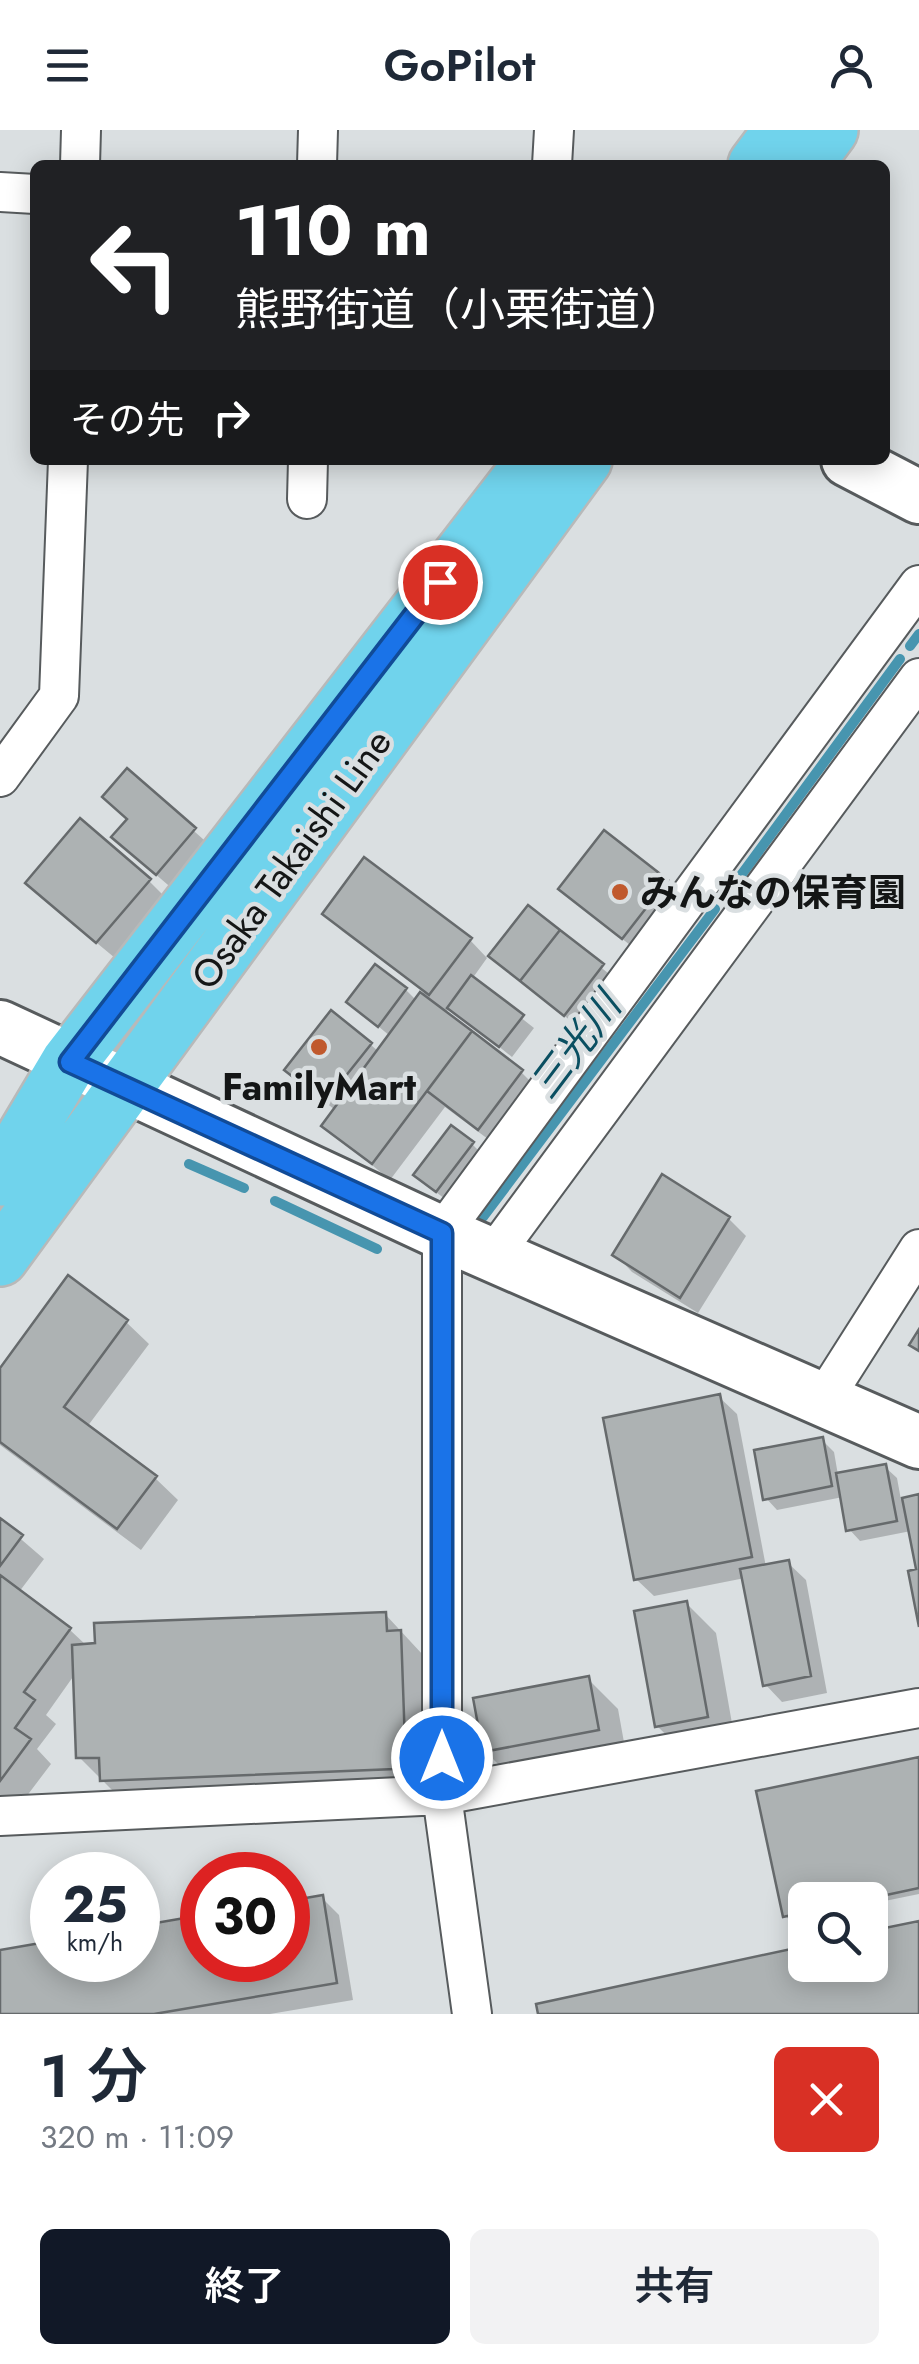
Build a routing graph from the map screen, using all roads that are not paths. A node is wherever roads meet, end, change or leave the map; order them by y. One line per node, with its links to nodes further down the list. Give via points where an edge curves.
1 (81, 130): 7 (street)
2 (318, 130): 8 (street)
3 (554, 130): 9 (street)
4 (756, 130): 10 (street)
5 (782, 130): 11 (main road)
6 (830, 130): 12 (main road)
7 (80, 160)
8 (316, 160)
9 (552, 160)
10 (755, 160)
11 (759, 160)
12 (808, 160)
13 (0, 192): 14 (street)
14 (30, 194)
15 (68, 465): 24 (street, via 59,696)
16 (308, 465): 21 (street)
17 (530, 465): 27 (main road, Osaka Takaishi Line)
18 (580, 465): 28 (main road, Osaka Takaishi Line)
19 (857, 465): 20 (street)
20 (919, 498)
21 (306, 500)
22 (919, 585): 25 (street)
23 (919, 678): 25 (street)
24 (0, 777)
25 (719, 900): 31 (street); 33 (street)
26 (0, 1027): 27 (street)
27 (70, 1062): 28 (street); 29 (main road, via 22,1098); 30 (main road, Osaka Takaishi Line)
28 (124, 1087): 31 (street); 34 (main road, Osaka Takaishi Line); 35 (main road, via 66,1208)
29 (0, 1127)
30 (0, 1178)
31 (442, 1233): 33 (street); 39 (street)
32 (919, 1249): 36 (street)
33 (494, 1255): 36 (street)
34 (0, 1258)
35 (0, 1298)
36 (823, 1400): 37 (street)
37 (919, 1442)
38 (919, 1708): 39 (street)
39 (442, 1795): 40 (street); 41 (street)
40 (0, 1816)
41 (472, 2014)

